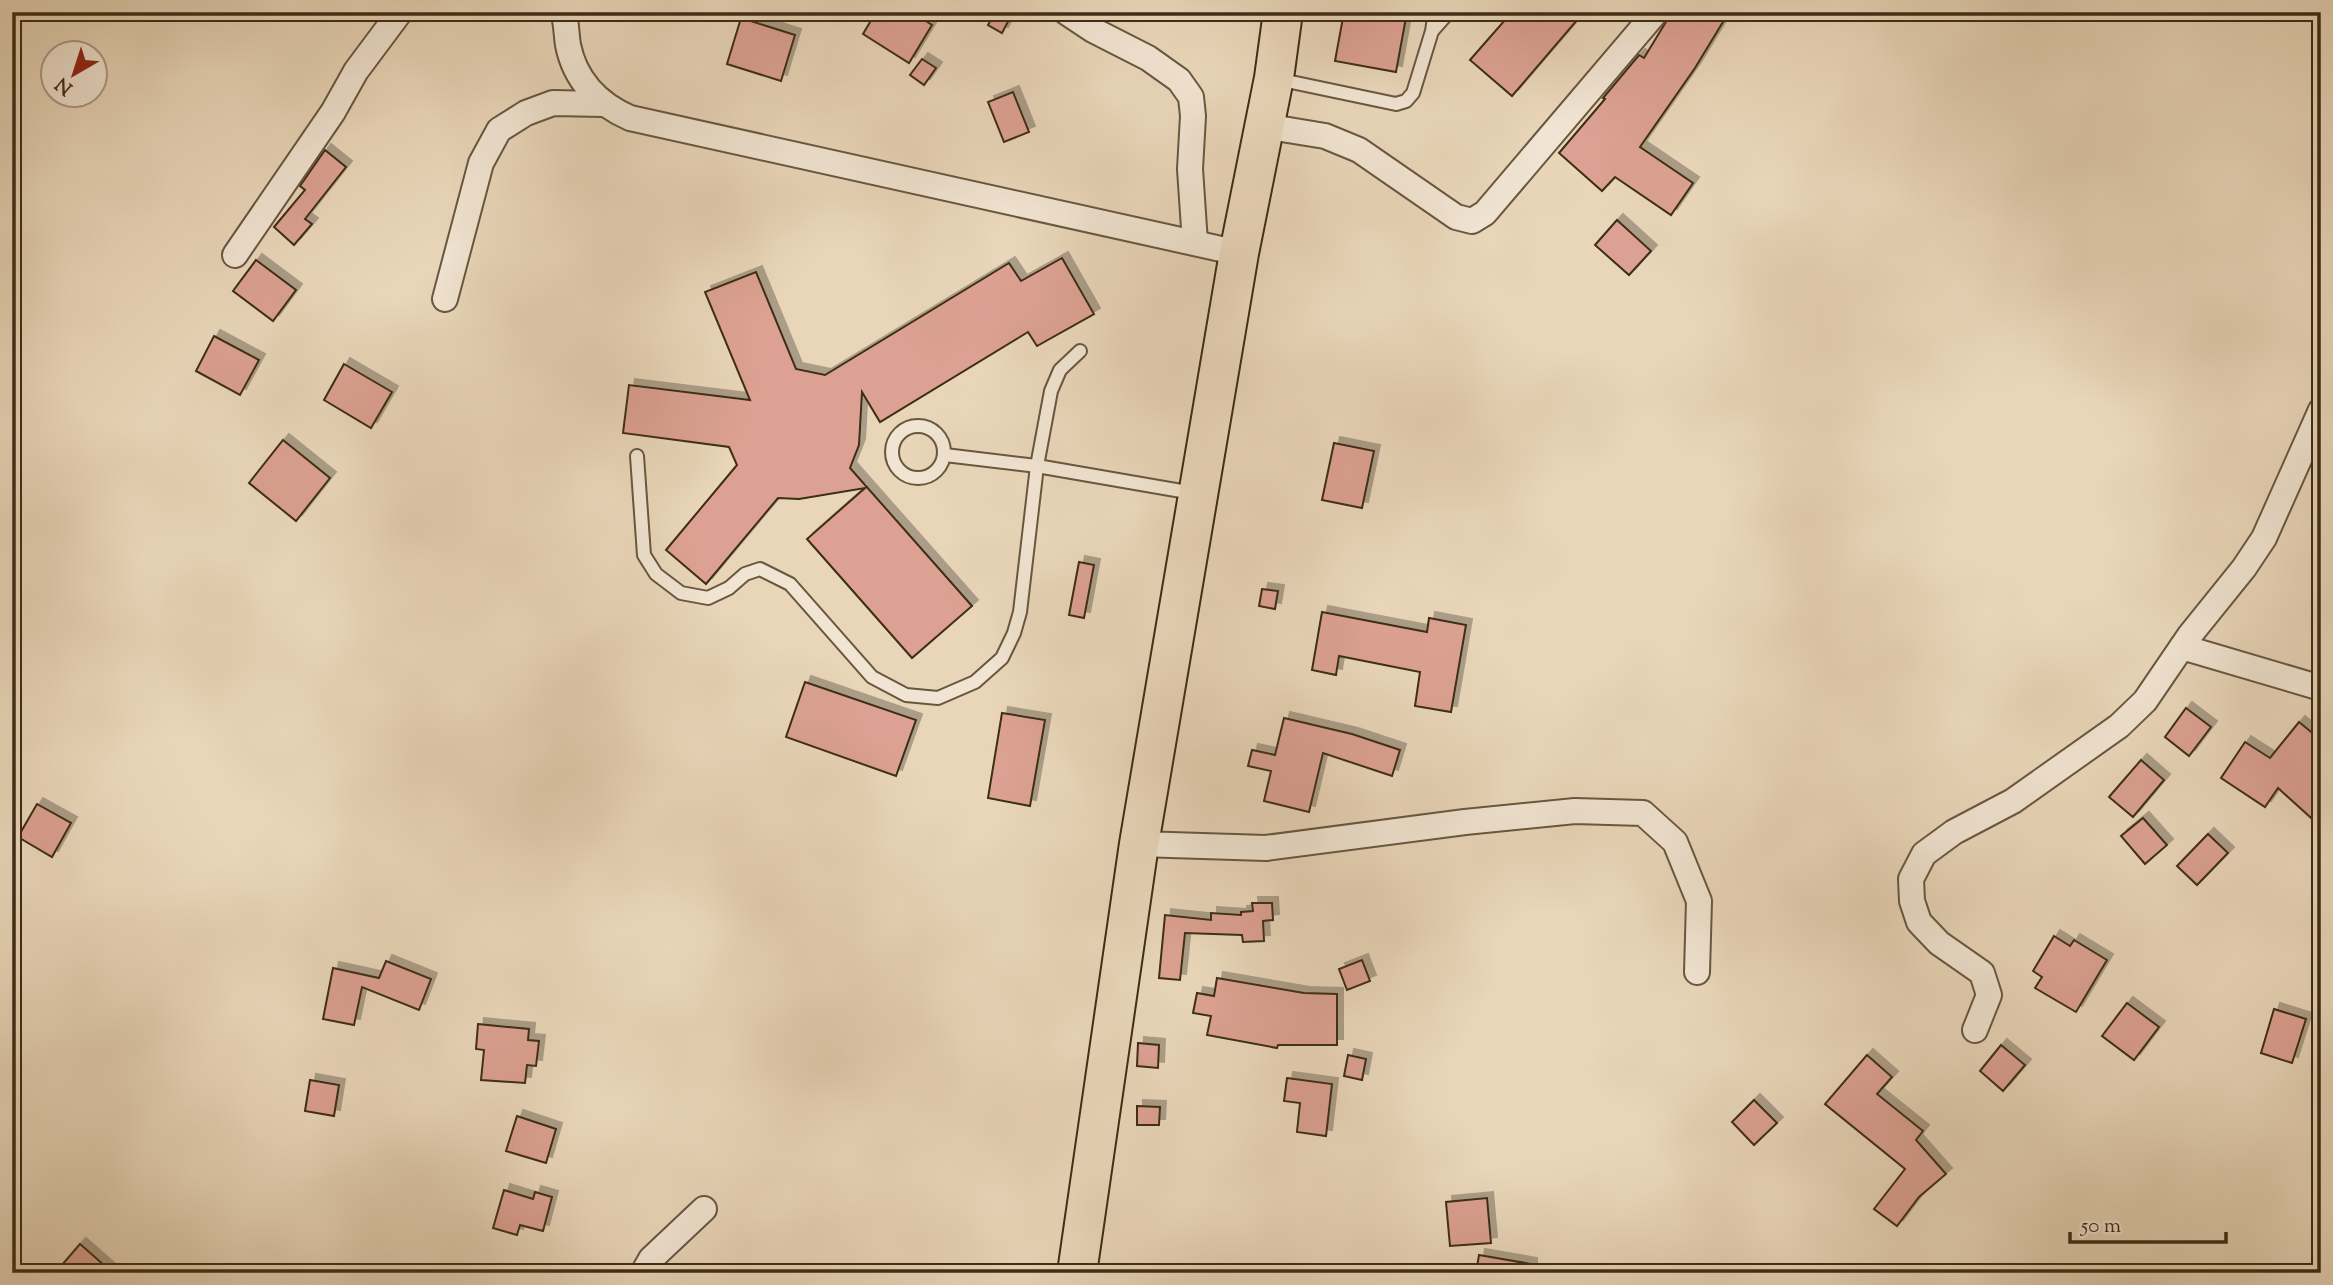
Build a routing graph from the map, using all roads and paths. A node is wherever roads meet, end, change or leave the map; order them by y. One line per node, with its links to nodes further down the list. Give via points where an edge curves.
1 (400, 12): 14 (street)
2 (562, 12): 10 (street, via 580,79)
3 (1066, 12): 12 (street, via 1148,58 1179,80 1191,97)
4 (1283, 12): 9 (main road)
5 (1435, 12): 8 (lane)
6 (1449, 12): 8 (lane)
7 (1656, 12): 11 (street, via 1485,213 1472,221 1456,218 1359,150 1325,136)
8 (1432, 31): 9 (lane, via 1413,93 1396,104)
9 (1273, 78): 11 (main road)
10 (603, 104): 12 (street, via 630,118); 15 (street, via 553,103 499,130 481,163)
11 (1264, 126): 13 (main road)
12 (1195, 243): 13 (street)
13 (1239, 253): 21 (main road)
14 (236, 255)
15 (445, 299)
16 (1080, 351): 20 (lane, via 1060,370 1051,391)
17 (2321, 410): 22 (street, via 2264,538)
18 (944, 455): 18 (lane, via 942,440 931,429 916,425 902,430 892,442 891,457 898,471 911,478 927,478 939,469); 20 (lane)
19 (637, 456): 20 (lane, via 644,555 656,573 681,593 708,598 760,569 790,584 872,677 906,695 938,698 975,682 1002,657 1014,633)
20 (1037, 466): 21 (lane)
21 (1198, 494): 24 (main road)
22 (2182, 647): 23 (street); 26 (street, via 2144,701 2119,726 2013,801 1954,832 1924,854 1911,879 1912,901 1919,922 1932,936 1982,973 1989,995)
23 (2321, 688)
24 (1139, 844): 25 (street, via 1266,848 1575,811 1643,813 1675,842 1699,901); 29 (main road)
25 (1697, 972)
26 (1975, 1030)
27 (704, 1209): 28 (street, via 651,1259)
28 (643, 1273)
29 (1077, 1273)

